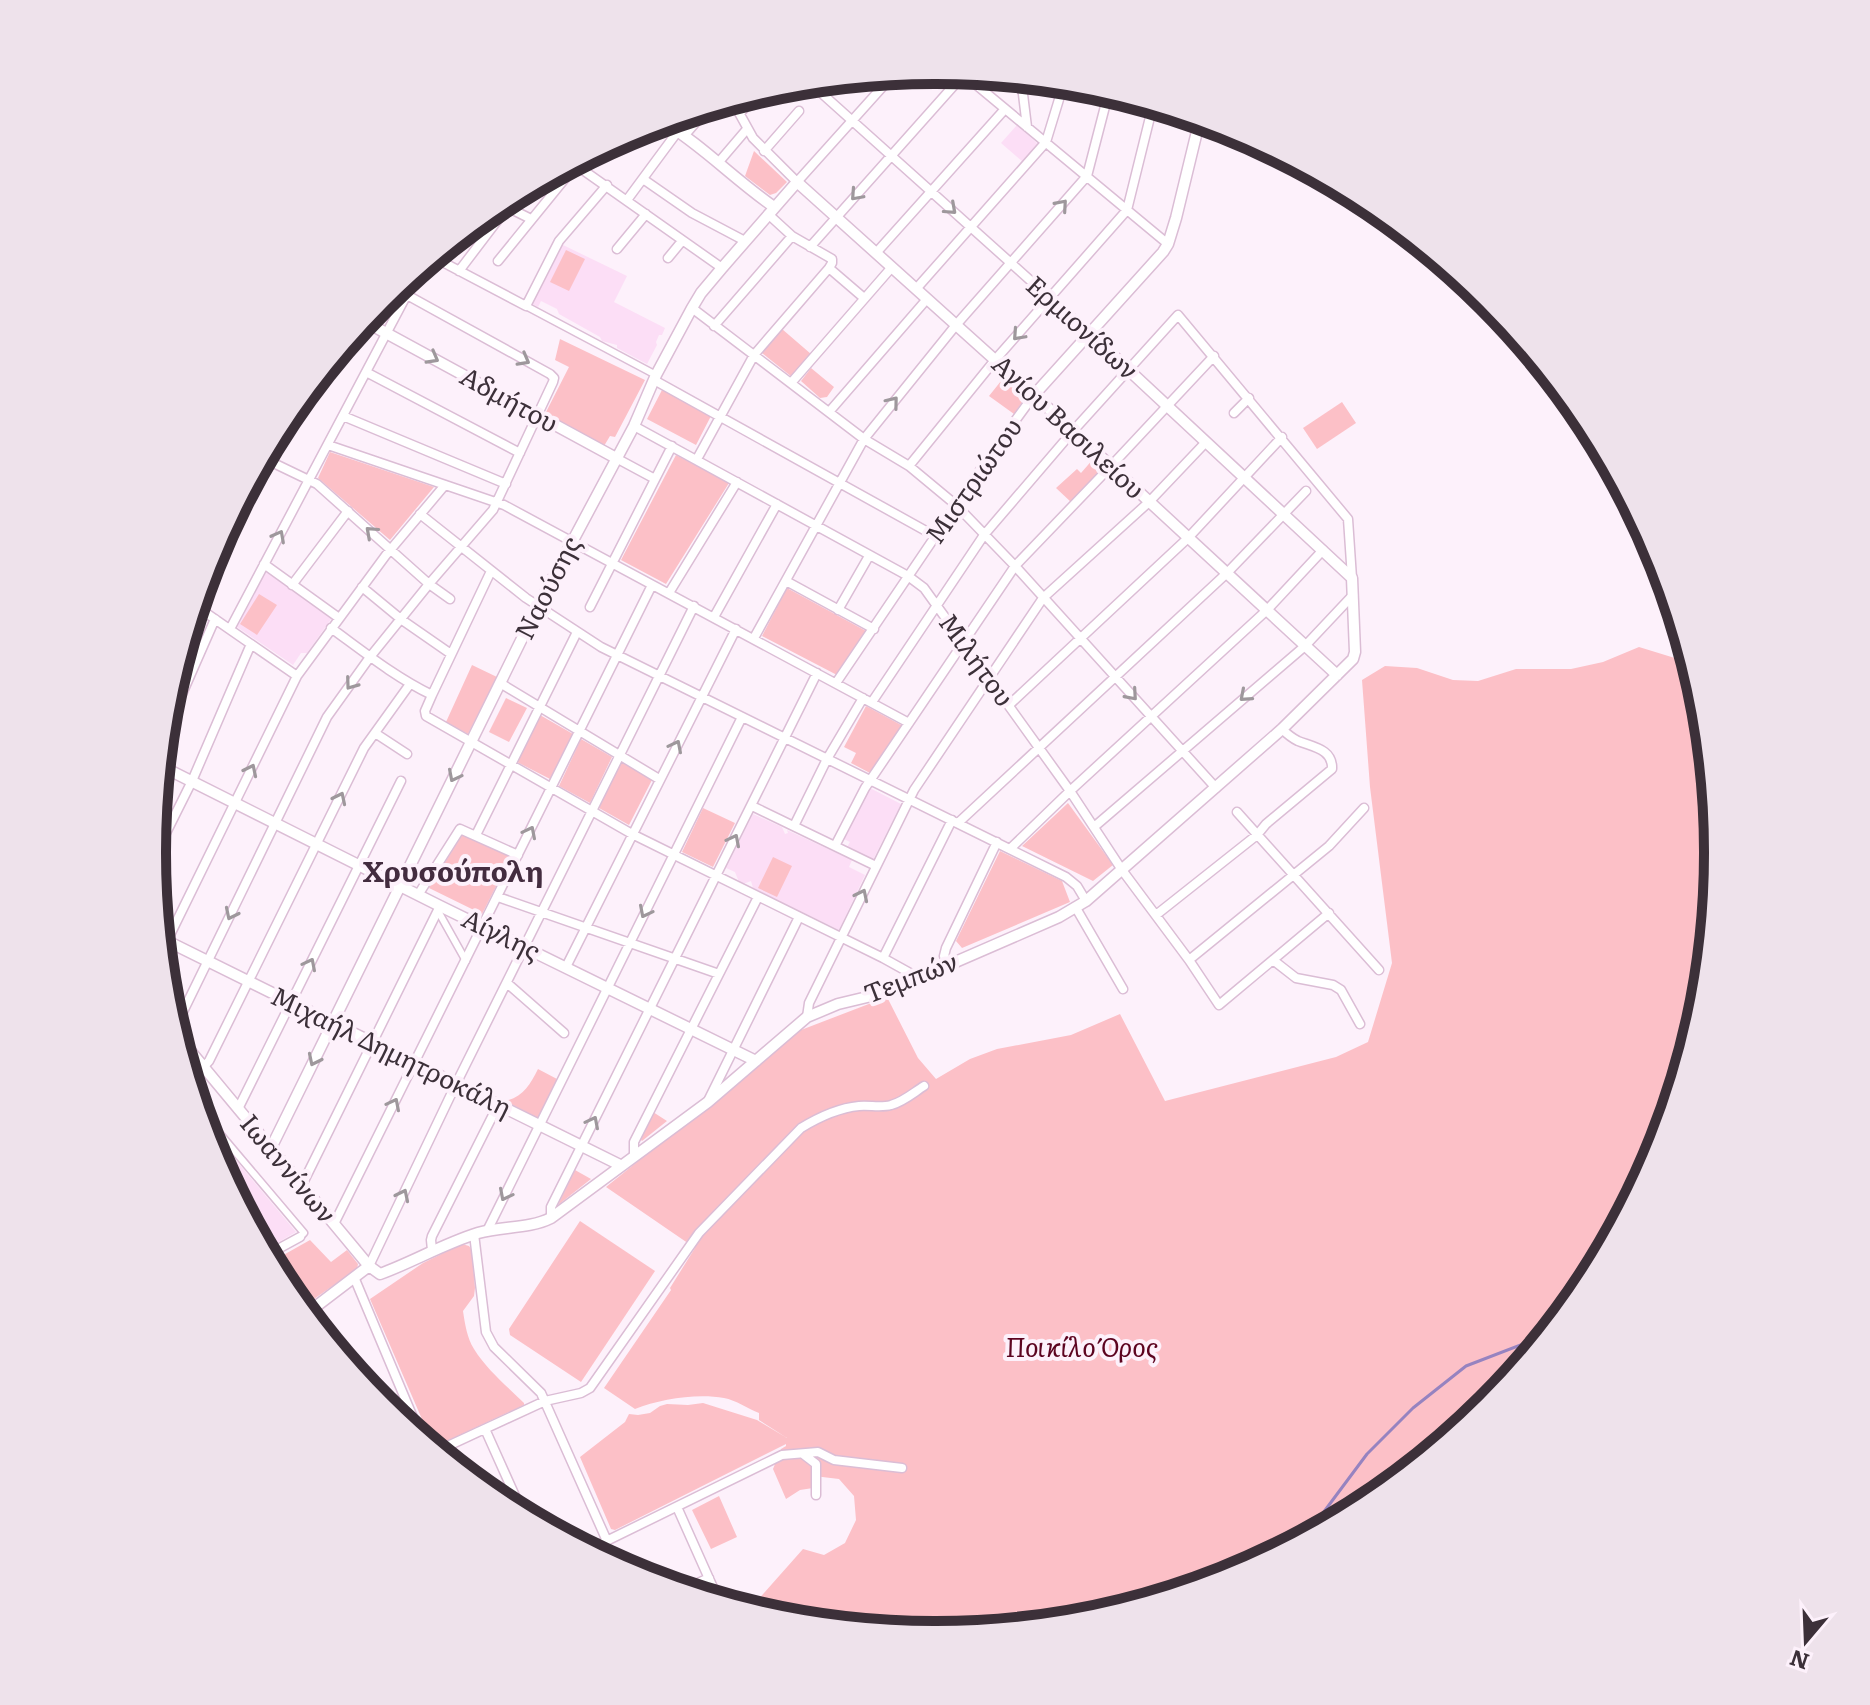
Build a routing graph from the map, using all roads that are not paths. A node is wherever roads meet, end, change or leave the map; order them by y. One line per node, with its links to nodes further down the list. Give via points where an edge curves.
1 (954, 85): 23 (street)
2 (883, 86): 14 (street, Ναούσης)
3 (979, 86): 9 (street)
4 (1022, 90): 16 (street)
5 (822, 93): 14 (street, Ερμιονίδων)
6 (1060, 95): 21 (street)
7 (1106, 104): 26 (street)
8 (745, 108): 12 (street)
9 (1005, 109): 16 (street); 31 (street)
10 (738, 110): 12 (street)
11 (799, 111): 22 (street)
12 (740, 113): 18 (street)
13 (1150, 115): 35 (street)
14 (852, 120): 23 (street, Ερμιονίδων); 29 (street, Ναούσης)
15 (691, 124): 20 (street)
16 (1027, 127): 21 (street)
17 (676, 129): 20 (street)
18 (747, 129): 22 (street); 24 (street)
19 (1197, 131): 44 (street, Μιστριώτου)
20 (682, 133): 24 (street); 27 (street)
21 (1046, 142): 26 (street); 39 (street)
22 (764, 151): 29 (street)
23 (892, 157): 31 (street, Ερμιονίδων); 37 (street, one-way to 37)
24 (718, 163): 34 (street)
25 (583, 170): 30 (street)
26 (1087, 176): 35 (street); 51 (street, one-way to 26)
27 (643, 179): 32 (street); 43 (street)
28 (560, 182): 38 (street)
29 (797, 182): 34 (street, Ναούσης); 37 (street, Αγίου Βασιλείου)
30 (607, 185): 32 (street); 61 (street, via 550,254)
31 (931, 192): 39 (street, Ερμιονίδων, one-way to 39); 47 (street)
32 (627, 200): 36 (street)
33 (515, 210): 38 (street)
34 (771, 210): 41 (street); 43 (street, Ναούσης)
35 (1127, 210): 44 (street); 60 (street)
36 (646, 214): 42 (street); 46 (street)
37 (836, 217): 45 (street); 47 (street, Αγίου Βασιλείου)
38 (531, 219): 49 (street)
39 (971, 227): 51 (street, Ερμιονίδων); 56 (street)
40 (488, 228): 55 (street)
41 (792, 236): 45 (street); 64 (street)
42 (682, 241): 48 (street); 53 (street)
43 (745, 241): 53 (street, Ναούσης)
44 (1168, 244): 67 (street, Μιστριώτου)
45 (810, 247): 54 (street, via 832,259)
46 (617, 249)
47 (876, 253): 52 (street, Αγίου Βασιλείου)
48 (668, 258)
49 (498, 261)
50 (443, 263): 55 (street)
51 (1010, 263): 60 (street, Ερμιονίδων); 63 (street)
52 (892, 267): 56 (street, Αγίου Βασιλείου); 58 (street)
53 (722, 268): 62 (street, Ναούσης)
54 (829, 268): 58 (street); 68 (street)
55 (459, 271): 61 (street)
56 (916, 289): 59 (street, Αγίου Βασιλείου)
57 (407, 295): 66 (street); 80 (street, one-way to 80, via 550,374 553,382)
58 (864, 298): 74 (street)
59 (927, 299): 63 (street, Αγίου Βασιλείου); 78 (street)
60 (1050, 299): 67 (street, Ερμιονίδων); 70 (street, one-way to 70)
61 (526, 306): 73 (street)
62 (692, 308): 64 (street); 73 (street, Ναούσης)
63 (956, 325): 70 (street, Αγίου Βασιλείου); 86 (street, one-way to 63)
64 (714, 326): 68 (street)
65 (375, 327): 66 (street, Αδμήτου)
66 (387, 333): 72 (street); 80 (street, Αδμήτου, one-way to 80)
67 (1090, 334): 71 (street, Ερμιονίδων); 75 (street, Μιστριώτου)
68 (754, 355): 74 (street); 82 (street)
69 (1214, 356): 71 (street, via 1178,315); 76 (street); 77 (street)
70 (995, 360): 75 (street, Αγίου Βασιλείου); 94 (street)
71 (1128, 370): 77 (street, Ερμιονίδων); 84 (street)
72 (366, 372): 81 (street); 90 (street)
73 (655, 378): 82 (street); 83 (street, Ναούσης)
74 (791, 383): 78 (street)
75 (1034, 395): 84 (street, Αγίου Βασιλείου); 107 (street, Μιστριώτου)
76 (1249, 398): 79 (street); 85 (street)
77 (1168, 406): 87 (street, Ερμιονίδων); 95 (street)
78 (829, 412): 86 (street)
79 (1234, 413)
80 (538, 415): 90 (street); 91 (street, Αδμήτου)
81 (343, 416): 88 (street); 101 (street)
82 (721, 417): 92 (street); 100 (street)
83 (634, 426): 89 (street, Μιλήτου); 91 (street, Ναούσης)
84 (1073, 431): 95 (street, Αγίου Βασιλείου); 112 (street)
85 (1282, 437): 96 (street); 126 (street, via 1348,519)
86 (864, 439): 94 (street); 100 (street)
87 (1206, 442): 96 (street, Ερμιονίδων); 105 (street)
88 (328, 445): 97 (street); 102 (street)
89 (672, 446): 92 (street, Μιλήτου); 98 (street)
90 (520, 453): 101 (street)
91 (616, 458): 98 (street, Αδμήτου); 115 (street, Ναούσης)
92 (697, 459): 99 (street, Μιλήτου)
93 (273, 462): 97 (street)
94 (909, 466): 107 (street)
95 (1111, 466): 105 (street, Αγίου Βασιλείου); 122 (street)
96 (1245, 478): 110 (street, Ερμιονίδων); 114 (street)
97 (309, 479): 108 (street); 120 (street, one-way to 97)
98 (655, 479): 121 (street)
99 (737, 482): 106 (street, Μιλήτου); 132 (street)
100 (841, 483): 111 (street); 113 (street)
101 (506, 484): 104 (street)
102 (445, 485): 104 (street); 109 (street)
103 (1306, 491): 110 (street)
104 (497, 502): 115 (street); 116 (street)
105 (1149, 502): 114 (street, Αγίου Βασιλείου); 134 (street)
106 (777, 504): 111 (street, Μιλήτου); 143 (street)
107 (956, 505): 112 (street); 113 (street, Μιστριώτου)
108 (348, 511): 117 (street, one-way to 108); 129 (street)
109 (420, 514): 116 (street); 117 (street)
110 (1284, 515): 118 (street, Ερμιονίδων); 124 (street)
111 (816, 526): 119 (street, Μιλήτου); 127 (street)
112 (984, 535): 122 (street); 139 (street)
113 (935, 536): 125 (street, Μιστριώτου)
114 (1188, 538): 124 (street, Αγίου Βασιλείου); 153 (street)
115 (571, 542): 121 (street); 136 (street, Ναούσης)
116 (461, 547): 123 (street); 128 (street)
117 (391, 549): 128 (street); 131 (street)
118 (1323, 550): 126 (street, Ερμιονίδων); 141 (street)
119 (869, 556): 125 (street, Μιλήτου); 140 (street)
120 (264, 564): 129 (street); 148 (street)
121 (611, 564): 130 (street); 138 (street)
122 (1015, 566): 134 (street); 154 (street)
123 (491, 571): 136 (street); 157 (street)
124 (1227, 573): 141 (street, Αγίου Βασιλείου); 164 (street)
125 (908, 576): 139 (street, Μιλήτου); 150 (street, Μιστριώτου)
126 (1352, 578): 133 (street, Τεμπών)
127 (786, 581): 140 (street); 152 (street)
128 (429, 584): 135 (street); 146 (street)
129 (292, 585): 144 (street)
130 (652, 585): 132 (street); 158 (street)
131 (362, 587): 144 (street); 146 (street)
132 (669, 593): 137 (street)
133 (1353, 594): 156 (street); 161 (street, Τεμπών, via 1355,652)
134 (1043, 598): 153 (street); 165 (street)
135 (450, 599)
136 (538, 606): 151 (street); 166 (street, Ναούσης)
137 (694, 606): 143 (street); 163 (street)
138 (590, 607)
139 (937, 607): 154 (street, Μιλήτου); 172 (street)
140 (838, 610): 150 (street)
141 (1267, 610): 156 (street, Αγίου Βασιλείου); 176 (street)
142 (205, 612): 145 (street)
143 (714, 617): 149 (street)
144 (339, 618): 147 (street)
145 (215, 619): 148 (street); 169 (street)
146 (402, 620): 157 (street); 159 (street)
147 (331, 628): 159 (street); 162 (street)
148 (230, 629): 155 (street)
149 (736, 629): 152 (street); 171 (street)
150 (874, 629): 167 (street, Μιστριώτου)
151 (577, 632): 158 (street); 174 (street)
152 (754, 638): 160 (street)
153 (1079, 638): 164 (street); 173 (street)
154 (963, 642): 165 (street, Μιλήτου); 177 (street)
155 (251, 644): 162 (street); 192 (street)
156 (1305, 646): 161 (street, Αγίου Βασιλείου); 184 (street, one-way to 184)
157 (451, 654): 170 (street)
158 (618, 656): 163 (street); 180 (street)
159 (370, 657): 168 (street); 204 (street, one-way to 204, via 327,717)
160 (817, 673): 167 (street); 181 (street)
161 (1337, 675): 178 (street, Τεμπών)
162 (297, 676): 198 (street, one-way to 162)
163 (660, 676): 171 (street); 186 (street)
164 (1116, 677): 176 (street, one-way to 176); 183 (street)
165 (989, 678): 173 (street, Μιλήτου); 197 (street)
166 (500, 683): 174 (street); 182 (street, Ναούσης)
167 (836, 683): 172 (street)
168 (410, 684): 170 (street); 179 (street)
169 (185, 688)
170 (432, 695): 182 (street, via 426,716)
171 (702, 697): 175 (street); 190 (street, one-way to 171)
172 (868, 700): 177 (street); 187 (street)
173 (1009, 705): 183 (street, Μιλήτου)
174 (540, 708): 180 (street); 188 (street)
175 (742, 717): 181 (street); 216 (street)
176 (1151, 717): 184 (street); 196 (street)
177 (909, 723): 191 (street)
178 (1282, 729): 195 (street, Τεμπών); 210 (street, via 1329,755 1332,769)
179 (375, 733): 185 (street); 212 (street, one-way to 179)
180 (580, 733): 186 (street); 194 (street)
181 (784, 738): 187 (street); 199 (street)
182 (471, 742): 188 (street); 222 (street, Ναούσης, one-way to 222)
183 (1038, 747): 196 (street, Μιλήτου); 203 (street)
184 (1182, 751): 195 (street); 206 (street)
185 (407, 754)
186 (619, 756): 190 (street); 201 (street)
187 (827, 759): 191 (street); 205 (street)
188 (511, 765): 194 (street); 209 (street)
189 (171, 771): 192 (street, Αίγλης)
190 (659, 779): 208 (street)
191 (870, 780): 197 (street); 213 (street)
192 (192, 781): 198 (street, Αίγλης); 207 (street)
193 (401, 781): 217 (street)
194 (552, 788): 201 (street); 215 (street, one-way to 194)
195 (1216, 788): 219 (street, Τεμπών)
196 (1070, 791): 206 (street, Μιλήτου); 214 (street)
197 (908, 800): 203 (street); 218 (street)
198 (235, 803): 204 (street, Αίγλης); 233 (street)
199 (752, 806): 205 (street); 221 (street, one-way to 199)
200 (1364, 808): 220 (street, via 1329,846)
201 (592, 810): 208 (street); 228 (street)
202 (1237, 812): 210 (street)
203 (955, 821): 211 (street); 240 (street)
204 (276, 823): 212 (street, Αίγλης); 243 (street, one-way to 243)
205 (794, 826): 213 (street)
206 (1094, 827): 219 (street, Μιλήτου)
207 (167, 831)
208 (632, 834): 216 (street); 234 (street)
209 (476, 835): 215 (street); 223 (street, via 460,829)
210 (1257, 835): 220 (street); 230 (street)
211 (997, 842): 214 (street); 245 (street, via 946,948)
212 (317, 844): 217 (street, Αίγλης); 250 (street)
213 (835, 846): 218 (street)
214 (1011, 848): 226 (street, via 1066,877 1077,886)
215 (518, 855): 224 (street)
216 (674, 855): 221 (street); 236 (street, one-way to 236)
217 (359, 865): 222 (street, Αίγλης); 254 (street, one-way to 217)
218 (876, 866): 235 (street, one-way to 218)
219 (1122, 870): 226 (street, Τεμπών); 230 (street, Μιλήτου)
220 (1293, 874): 229 (street); 241 (street)
221 (716, 876): 225 (street); 239 (street)
222 (399, 885): 223 (street, Αίγλης); 258 (street, Ναούσης)
223 (418, 895): 227 (street, Αίγλης)
224 (498, 897): 228 (street); 232 (street)
225 (758, 897): 231 (street); 248 (street)
226 (1081, 904): 245 (street, Τεμπών); 253 (street)
227 (439, 908): 232 (street, Αίγλης); 244 (street); 262 (street)
228 (542, 913): 234 (street); 238 (street)
229 (1329, 913): 242 (street); 247 (street)
230 (1156, 915): 241 (street, Μιλήτου)
231 (799, 917): 235 (street); 263 (street)
232 (483, 927): 238 (street, Αίγλης); 244 (street)
233 (170, 928)
234 (585, 928): 236 (street); 246 (street)
235 (841, 937): 240 (street); 257 (street)
236 (630, 943): 239 (street); 252 (street)
237 (172, 944): 243 (street, Μιχαήλ Δημητροκάλη)
238 (525, 947): 246 (street, Αίγλης); 251 (street)
239 (673, 958): 248 (street); 255 (street)
240 (883, 958): 249 (street)
241 (1189, 960): 242 (street, Μιλήτου, via 1219,1005)
242 (1273, 960): 259 (street, via 1296,978 1341,990)
243 (208, 961): 250 (street, Μιχαήλ Δημητροκάλη); 256 (street)
244 (466, 961): 266 (street)
245 (947, 966): 249 (street, Τεμπών)
246 (566, 967): 252 (street, Αίγλης)
247 (1379, 970)
248 (719, 974): 260 (street)
249 (916, 979): 257 (street, Τεμπών)
250 (249, 982): 254 (street, Μιχαήλ Δημητροκάλη); 267 (street)
251 (507, 983): 261 (street); 269 (street)
252 (607, 988): 255 (street, Αίγλης); 274 (street)
253 (1123, 989)
254 (290, 1002): 258 (street, Μιχαήλ Δημητροκάλη); 273 (street)
255 (649, 1009): 260 (street, Αίγλης); 276 (street, one-way to 255)
256 (183, 1011)
257 (807, 1017): 265 (street, Τεμπών)
258 (332, 1023): 262 (street, Μιχαήλ Δημητροκάλη); 277 (street, Ναούσης, one-way to 277)
259 (1360, 1024)
260 (691, 1029): 263 (street, Αίγλης); 278 (street, via 634,1142)
261 (564, 1033)
262 (373, 1043): 266 (street, Μιχαήλ Δημητροκάλη); 280 (street)
263 (734, 1050): 265 (street, Αίγλης); 271 (street)
264 (195, 1056): 267 (street, Ιωαννίνων)
265 (756, 1061): 271 (street, Τεμπών)
266 (415, 1064): 269 (street, Μιχαήλ Δημητροκάλη); 282 (street, one-way to 266)
267 (204, 1068): 268 (street); 273 (street, Ιωαννίνων)
268 (199, 1073)
269 (456, 1084): 272 (street, Μιχαήλ Δημητροκάλη); 288 (street, one-way to 269)
270 (924, 1086): 291 (street, via 892,1105 841,1109 801,1128 699,1233 590,1388)
271 (708, 1102): 278 (street, Τεμπών)
272 (498, 1105): 274 (street, Μιχαήλ Δημητροκάλη); 287 (street, via 432,1236)
273 (238, 1109): 277 (street, Ιωαννίνων)
274 (539, 1125): 276 (street, Μιχαήλ Δημητροκάλη); 283 (street, one-way to 283)
275 (220, 1134): 285 (street, via 304,1233)
276 (581, 1146): 279 (street, Μιχαήλ Δημητροκάλη); 281 (street, via 551,1207)
277 (271, 1148): 280 (street, Ιωαννίνων)
278 (634, 1155): 279 (street, Τεμπών)
279 (620, 1165): 281 (street, Τεμπών)
280 (302, 1185): 282 (street, Ιωαννίνων)
281 (551, 1218): 283 (street, Τεμπών)
282 (334, 1224): 288 (street, Ιωαννίνων)
283 (487, 1231): 284 (street, Τεμπών)
284 (474, 1234): 287 (street, Τεμπών); 291 (street, via 486,1332)
285 (300, 1237): 286 (street)
286 (277, 1250)
287 (432, 1250): 288 (street, Τεμπών, via 381,1274)
288 (369, 1266): 289 (street)
289 (354, 1277): 290 (street); 292 (street)
290 (316, 1307)
291 (545, 1401): 293 (street); 302 (street)
292 (412, 1415)
293 (485, 1429): 294 (street); 299 (street)
294 (448, 1446)
295 (803, 1454): 296 (street, via 818,1452); 297 (street); 301 (street, via 782,1455)
296 (834, 1460): 297 (street); 298 (street)
297 (816, 1464): 300 (street)
298 (902, 1468)
299 (515, 1495)
300 (816, 1495)
301 (677, 1507): 302 (street); 304 (street)
302 (607, 1541): 303 (street)
303 (600, 1544)
304 (709, 1578): 305 (street); 306 (street)
305 (698, 1583)
306 (713, 1588)

